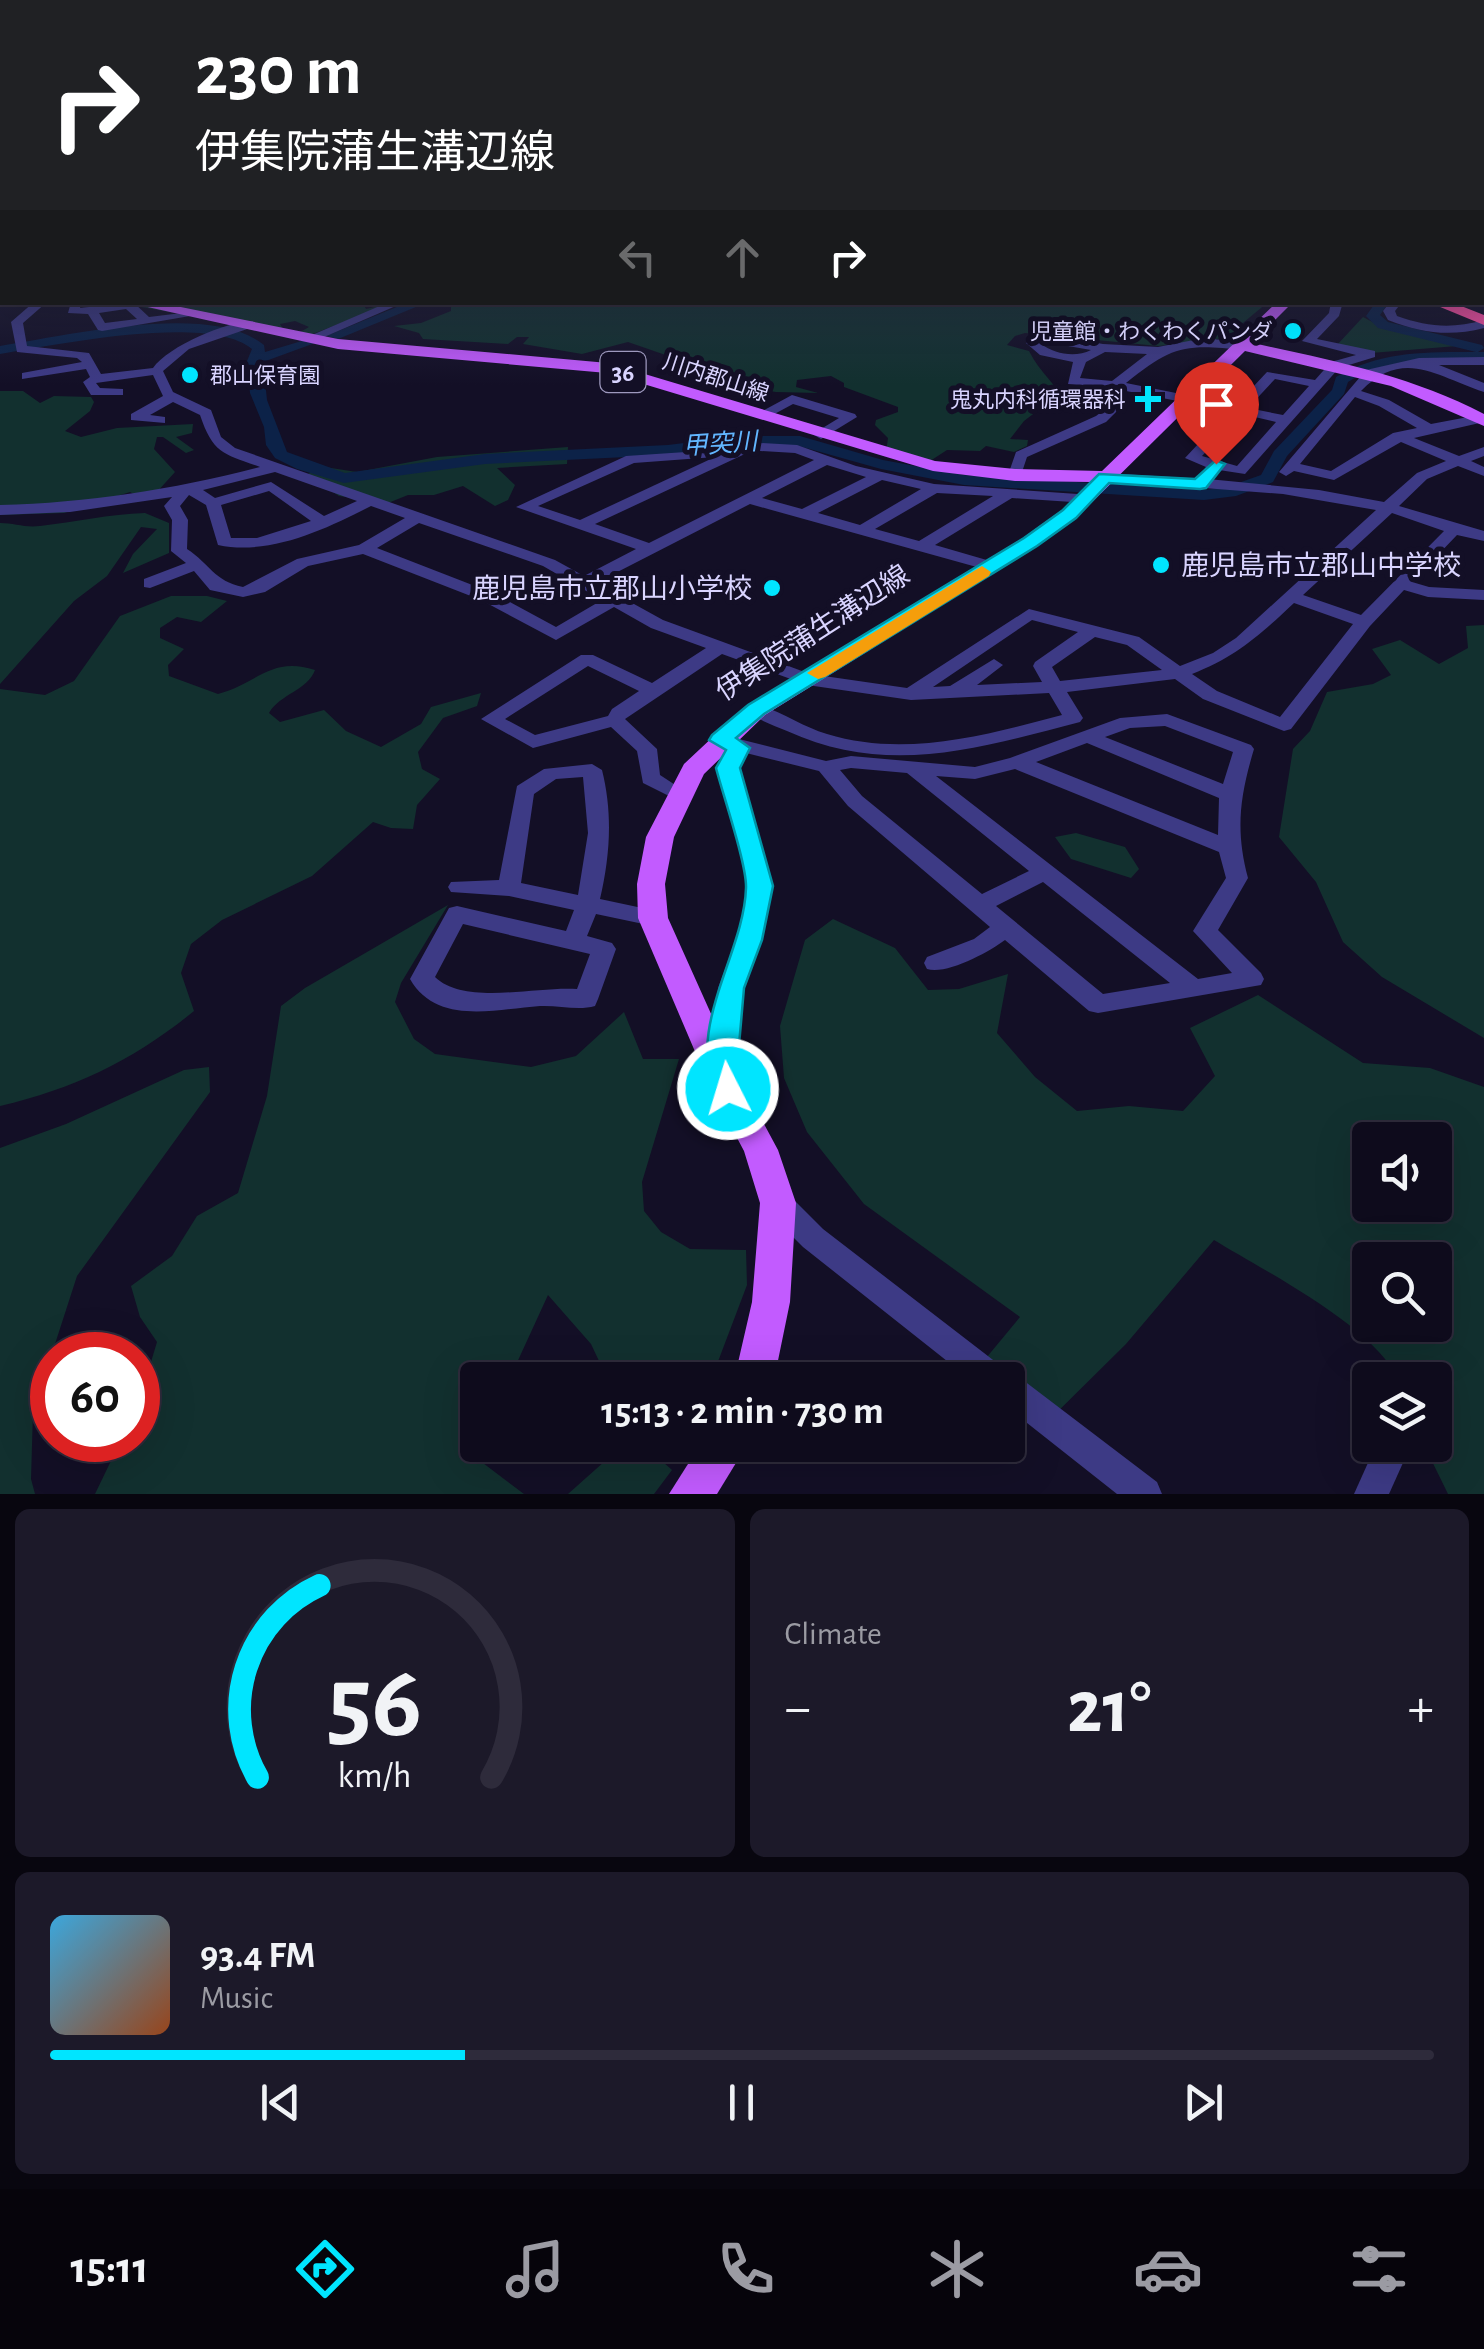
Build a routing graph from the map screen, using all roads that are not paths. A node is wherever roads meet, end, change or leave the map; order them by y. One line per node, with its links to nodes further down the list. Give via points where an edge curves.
1 (40, 305): 14 (street)
2 (75, 305): 9 (street, via 72,310 92,311 102,326)
3 (146, 305): 9 (main road, 川内郡山線 / 36)
4 (393, 305): 15 (street)
5 (1283, 305): 16 (main road, 伊集院蒲生溝辺線)
6 (1336, 305): 22 (street, via 1308,341 1371,354)
7 (1394, 305): 11 (street, via 1392,318 1435,332)
8 (1459, 305): 11 (highway)
9 (190, 314): 12 (main road, 川内郡山線 / 36)
10 (0, 319): 14 (street)
11 (1484, 322)
12 (246, 326): 15 (main road, 川内郡山線 / 36); 23 (street, via 171,356)
13 (0, 336): 14 (street)
14 (19, 337): 24 (street, via 80,354)
15 (311, 338): 35 (main road, 川内郡山線 / 36, via 608,368)
16 (1244, 346): 18 (street, via 1193,342); 22 (main road); 33 (main road, 伊集院蒲生溝辺線)
17 (1103, 348): 18 (street); 19 (street); 19 (street, via 1044,338 1032,343)
18 (1158, 351): 28 (street)
19 (1080, 360): 28 (street, via 1073,381)
20 (1419, 362): 21 (street); 25 (street); 29 (street)
21 (1479, 363)
22 (1337, 366): 25 (main road); 27 (street)
23 (158, 371): 24 (street); 32 (street)
24 (93, 372): 26 (street); 30 (street, via 88,382 96,392)
25 (1369, 372): 31 (street); 36 (main road)
26 (27, 376)
27 (1316, 384): 34 (street, via 1272,375); 38 (street)
28 (1116, 385): 33 (street); 50 (street, via 1110,411 1021,455)
29 (1484, 388)
30 (118, 392)
31 (1352, 392): 39 (street); 47 (street)
32 (171, 397): 37 (street, via 136,417); 48 (street, via 206,413 216,440 230,451)
33 (1189, 398): 34 (street); 54 (main road, 伊集院蒲生溝辺線)
34 (1240, 410): 38 (street); 46 (street, via 1192,458)
35 (762, 414): 40 (main road, 川内郡山線 / 36); 40 (street, via 792,399 850,417)
36 (1483, 419): 39 (street)
37 (160, 420)
38 (1286, 420): 46 (street, via 1240,471)
39 (1426, 428): 41 (street)
40 (821, 435): 50 (main road, 川内郡山線 / 36, via 933,466)
41 (1398, 436): 45 (street); 47 (street, via 1334,476)
42 (744, 449): 44 (street, via 778,446); 66 (street); 66 (street, via 632,459 524,507)
43 (1484, 451): 45 (street)
44 (827, 459): 51 (street); 58 (street)
45 (1455, 460): 49 (street); 61 (street, via 1422,476)
46 (1216, 464): 52 (street)
47 (1291, 466): 55 (street)
48 (272, 468): 56 (street); 59 (street)
49 (1484, 472)
50 (1015, 475): 54 (main road, 川内郡山線 / 36)
51 (878, 476): 53 (street); 63 (street)
52 (1200, 484): 54 (street); 55 (street)
53 (934, 488): 57 (street); 67 (street)
54 (1094, 489): 57 (street); 74 (main road, 伊集院蒲生溝辺線, via 1054,526)
55 (1273, 489): 61 (street)
56 (188, 491): 60 (street); 62 (street, via 72,509); 73 (street, via 172,506 180,520 179,551)
57 (1009, 493): 70 (street)
58 (750, 499): 63 (street); 72 (street)
59 (368, 501): 64 (street); 65 (street)
60 (213, 503): 65 (street, via 271,486); 65 (street, via 224,542 235,545)
61 (1388, 508): 68 (street); 79 (street)
62 (0, 510)
63 (804, 514): 67 (street)
64 (416, 518): 71 (street); 75 (street)
65 (321, 522)
66 (581, 525): 72 (street)
67 (862, 530): 70 (street)
68 (1454, 530): 69 (street); 77 (street)
69 (1484, 536)
70 (921, 547): 74 (street)
71 (364, 549): 73 (street, via 303,562 243,592 216,586); 83 (street, via 442,576)
72 (652, 549): 75 (street)
73 (197, 564): 76 (street)
74 (992, 566): 88 (main road, 伊集院蒲生溝辺線)
75 (586, 581): 80 (street)
76 (150, 583)
77 (1402, 584): 78 (street); 81 (street)
78 (1484, 595)
79 (1292, 597): 81 (street); 87 (street, via 1230,650)
80 (614, 600): 83 (street); 84 (street)
81 (1364, 622): 87 (street, via 1284,725 1210,696)
82 (1091, 631): 87 (street, via 1134,641); 89 (street, via 1042,666); 92 (street, via 1029,614)
83 (556, 636): 85 (street)
84 (718, 649): 88 (street); 90 (street)
85 (587, 659): 90 (street); 94 (street, via 491,719 533,742)
86 (994, 665): 91 (street)
87 (1178, 673): 89 (street)
88 (807, 679): 92 (street); 93 (main road, 伊集院蒲生溝辺線)
89 (1056, 687): 91 (street); 93 (street, via 1072,718 965,746 892,750 823,740)
90 (654, 691): 94 (street)
91 (953, 693): 92 (street)
92 (911, 694)
93 (756, 710): 96 (main road, 伊集院蒲生溝辺線)
94 (615, 720): 100 (street, via 646,749 650,778)
95 (1084, 735): 97 (street); 101 (street); 101 (street, via 1126,722 1167,720 1244,750)
96 (730, 744): 98 (street); 100 (main road, 伊集院蒲生溝辺線, via 693,770); 113 (street, via 728,768 760,886 730,988)
97 (1017, 762): 99 (street, via 975,773); 102 (street)
98 (826, 767): 99 (street, via 851,762); 106 (street, via 855,801)
99 (914, 769): 103 (street)
100 (679, 794): 108 (main road, 伊集院蒲生溝辺線, via 654,858)
101 (1230, 795): 102 (street)
102 (1229, 848): 112 (street, via 1237,878 1205,931 1252,979)
103 (1045, 872): 106 (street); 112 (street)
104 (459, 887): 105 (street)
105 (509, 888): 107 (street); 107 (street, via 524,791 551,773 592,770 600,793)
106 (980, 906): 109 (street)
107 (590, 907): 108 (street); 110 (street)
108 (653, 918): 113 (main road, 伊集院蒲生溝辺線)
109 (1006, 927): 111 (street, via 982,945); 112 (street, via 1098,1004)
110 (574, 940): 110 (street, via 457,914 422,979 431,990 471,1004 586,999 604,949)
111 (936, 963)
112 (1194, 989)
113 (722, 1068): 114 (main road, 伊集院蒲生溝辺線)
114 (778, 1203): 115 (main road, 伊集院蒲生溝辺線, via 771,1302); 116 (street, via 813,1238)
115 (758, 1362)
116 (974, 1362)
117 (1025, 1401): 121 (street)
118 (714, 1462): 120 (main road)
119 (1386, 1462): 122 (street)
120 (692, 1494)
121 (1146, 1494)
122 (1371, 1494)

